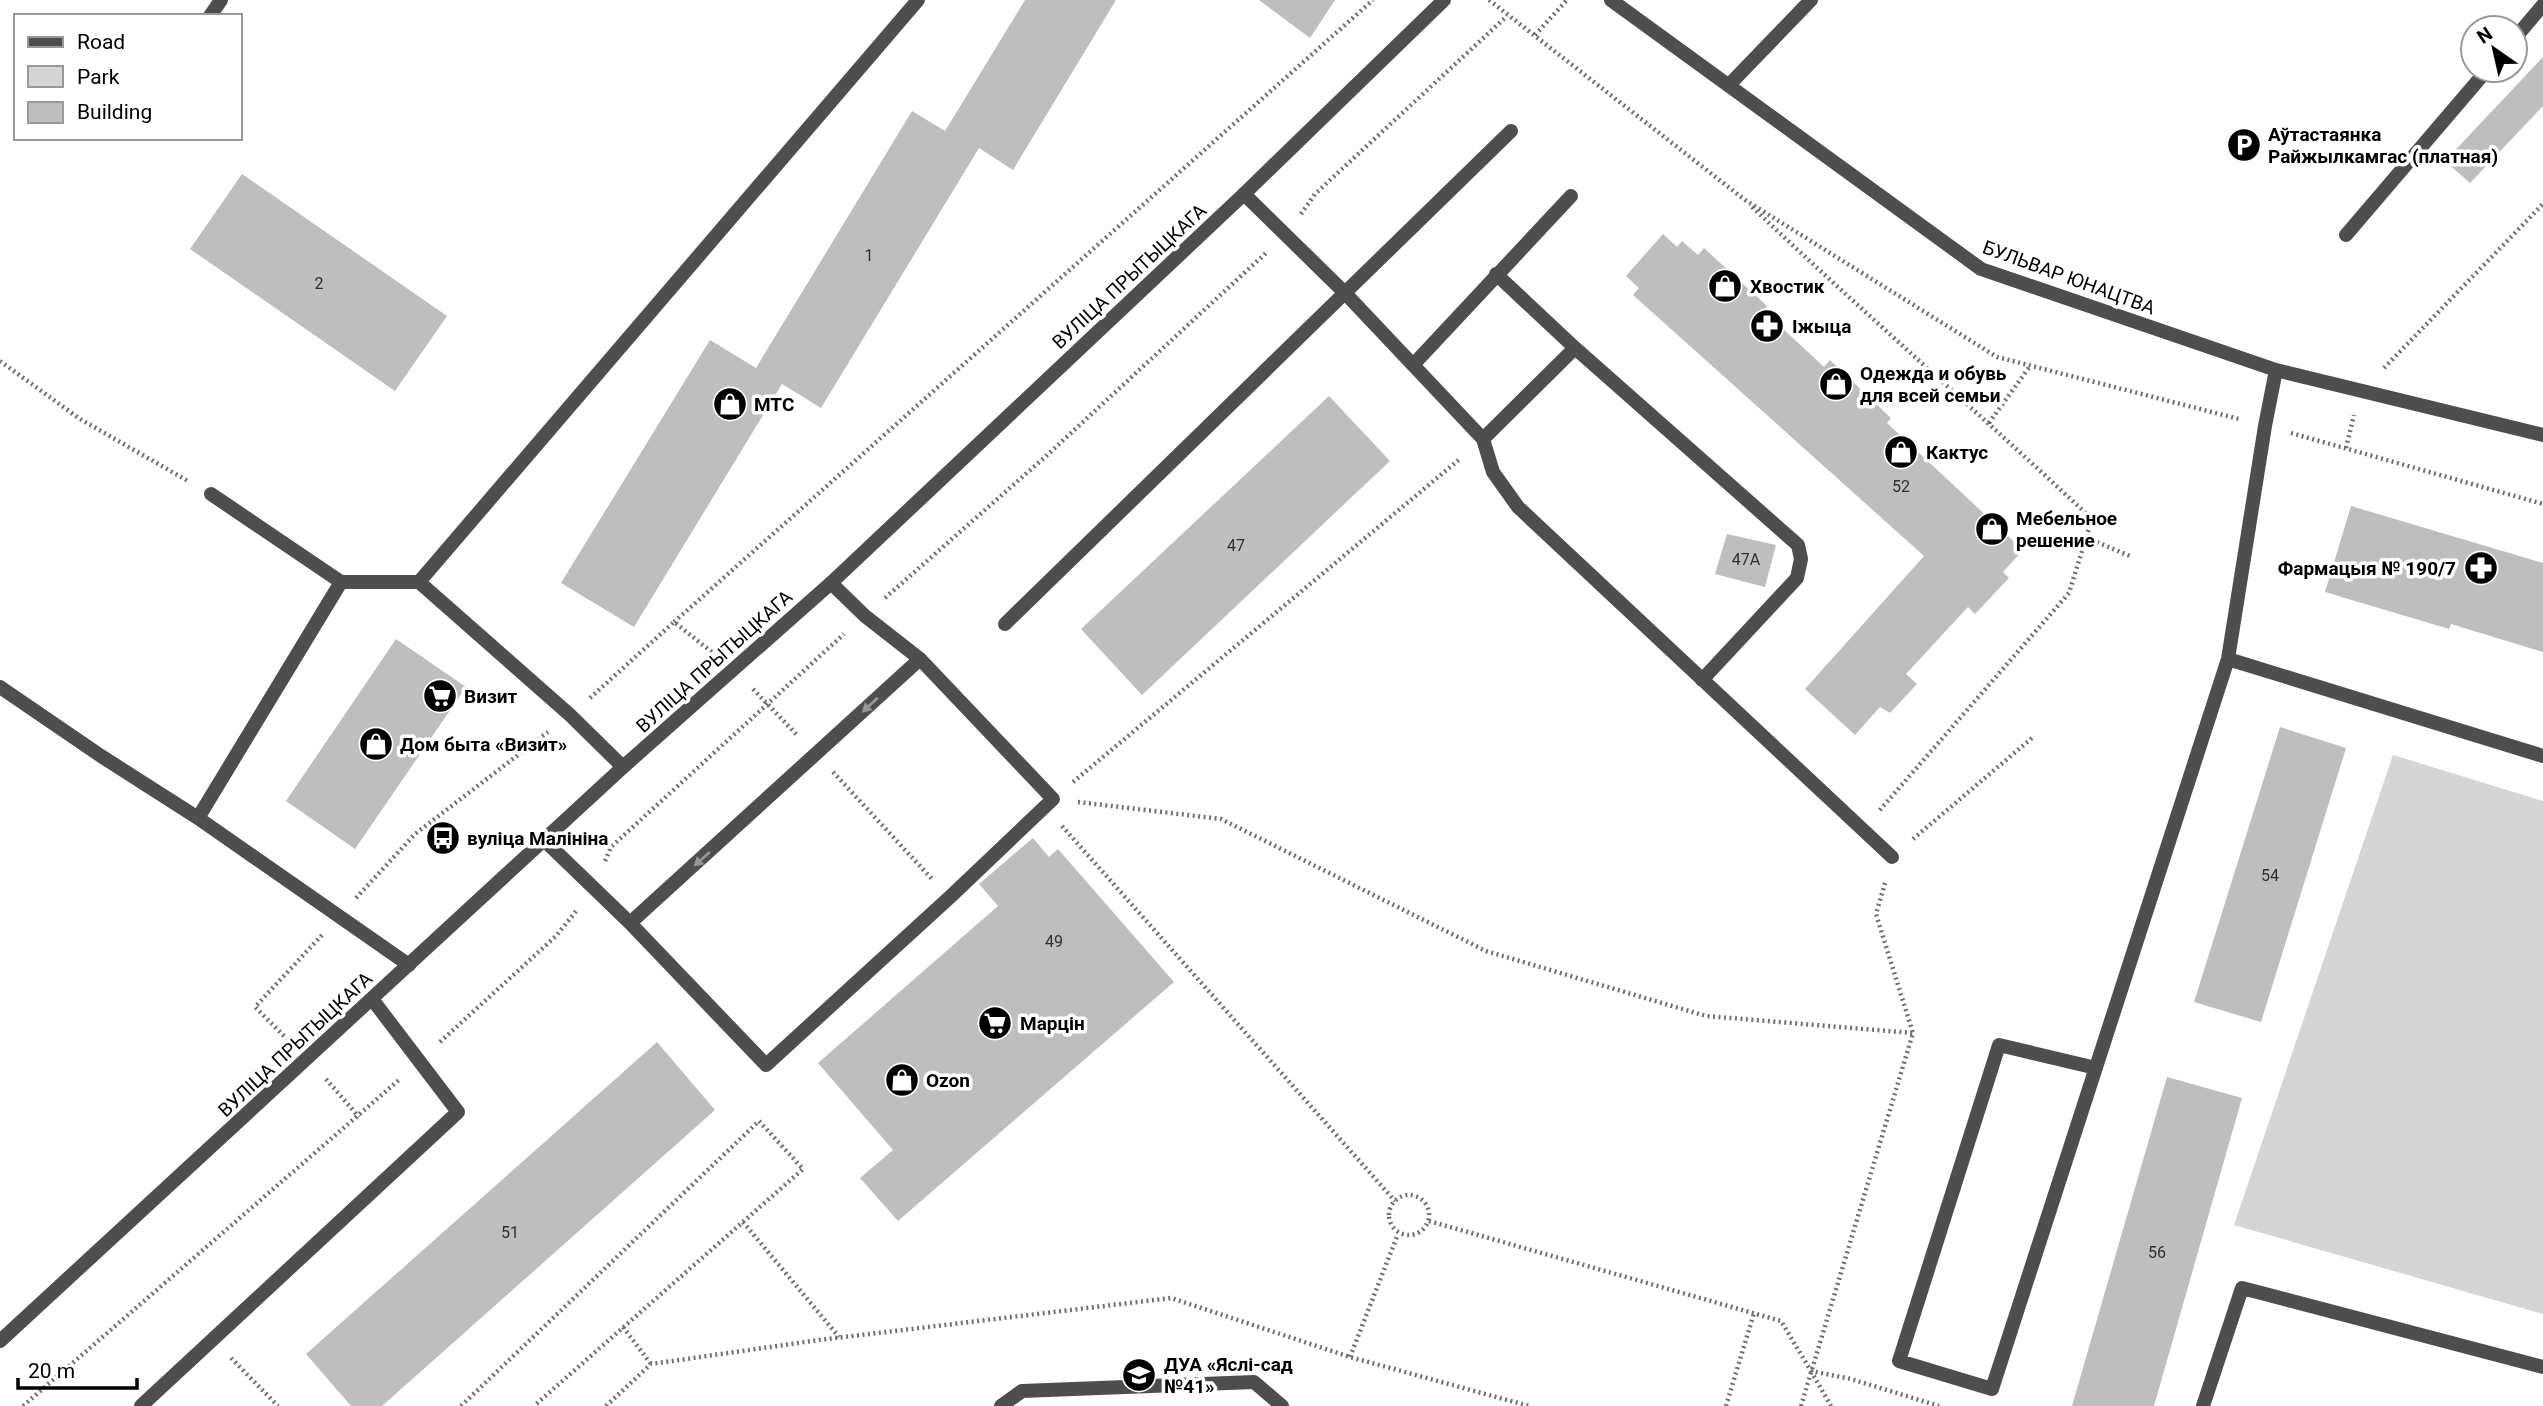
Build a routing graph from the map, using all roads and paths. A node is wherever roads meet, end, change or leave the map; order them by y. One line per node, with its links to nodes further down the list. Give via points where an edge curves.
1 (918, 0): 36 (street)
2 (1373, 0): 39 (path)
3 (1444, 0): 14 (street, ВУЛІЦА ПРЫТЫЦКАГА)
4 (1567, 0): 10 (path)
5 (1611, 0): 12 (street, БУЛЬВАР ЮНАЦТВА)
6 (1811, 0): 12 (street)
7 (2543, 5): 9 (street)
8 (1507, 16): 18 (path, via 1315,194)
9 (2529, 22)
10 (1535, 35)
11 (2475, 84): 19 (street)
12 (1729, 85): 26 (street, БУЛЬВАР ЮНАЦТВА, via 1981,269)
13 (1511, 131): 21 (street)
14 (1244, 194): 18 (street); 37 (street, ВУЛІЦА ПРЫТЫЦКАГА)
15 (1571, 195): 20 (street)
16 (1745, 200): 28 (path)
17 (2543, 204): 27 (path)
18 (1287, 234): 21 (street); 38 (path)
19 (2346, 235)
20 (1496, 274): 22 (street); 24 (street)
21 (1345, 293): 24 (street); 40 (street)
22 (1575, 348): 30 (street); 44 (street, via 1798,545 1797,578)
23 (0, 361): 32 (path, via 80,419)
24 (1413, 365): 30 (street)
25 (2030, 366): 28 (path)
26 (2276, 370): 27 (street, БУЛЬВАР ЮНАЦТВА); 42 (street)
27 (2361, 390): 29 (street, БУЛЬВАР ЮНАЦТВА); 31 (path)
28 (1989, 422): 33 (path, via 2092,519)
29 (2543, 435)
30 (1483, 439): 44 (street, via 1493,472 1518,507); 52 (path)
31 (2346, 448)
32 (211, 494): 35 (street)
33 (2087, 538): 34 (path); 54 (path, via 2069,593)
34 (2130, 556)
35 (341, 582): 36 (street); 53 (street)
36 (419, 582): 47 (street)
37 (831, 583): 38 (street); 43 (street, ВУЛІЦА ПРЫТЫЦКАГА)
38 (865, 615): 41 (street); 46 (path)
39 (674, 622): 43 (path); 47 (path)
40 (1005, 624)
41 (920, 659): 49 (street, one-way to 49); 52 (street)
42 (2228, 659): 50 (street); 65 (street)
43 (735, 669): 46 (path); 51 (street, ВУЛІЦА ПРЫТЫЦКАГА)
44 (1702, 680): 54 (street)
45 (0, 687): 53 (street)
46 (767, 704): 49 (path)
47 (570, 715): 51 (street); 59 (path, via 415,834)
48 (2032, 738): 56 (path)
49 (817, 754): 57 (path); 60 (street, one-way to 60)
50 (2543, 755)
51 (623, 767): 55 (street, ВУЛІЦА ПРЫТЫЦКАГА)
52 (1049, 803): 57 (street); 63 (path, via 1221,819 1486,951 1706,1016); 67 (path)
53 (198, 818): 59 (street)
54 (1863, 830): 56 (street)
55 (544, 841): 60 (street); 61 (street, ВУЛІЦА ПРЫТЫЦКАГА)
56 (1892, 857)
57 (950, 897): 60 (street, via 766,1065)
58 (1876, 914): 63 (path)
59 (340, 915): 61 (street); 64 (path, via 255,1007)
60 (630, 923)
61 (409, 965): 62 (street, ВУЛІЦА ПРЫТЫЦКАГА)
62 (372, 999): 64 (street, ВУЛІЦА ПРЫТЫЦКАГА); 74 (street, via 458,1112)
63 (1913, 1033): 79 (path)
64 (308, 1059): 66 (path); 75 (street, ВУЛІЦА ПРЫТЫЦКАГА)
65 (2096, 1068): 65 (street, via 1992,1389 1899,1361 1999,1045)
66 (359, 1117)
67 (1395, 1201): 68 (path, via 1407,1195 1420,1198 1428,1208); 70 (path, via 1389,1219)
68 (1429, 1221): 70 (path, via 1415,1235); 71 (path)
69 (743, 1222): 72 (path); 73 (path); 82 (path, via 803,1169 759,1121)
70 (1398, 1234): 76 (path)
71 (1754, 1313): 79 (path, via 1782,1321); 88 (path)
72 (623, 1327): 77 (path); 83 (path)
73 (840, 1338): 76 (path, via 1171,1298); 77 (path)
74 (213, 1340): 80 (street); 81 (path)
75 (0, 1341)
76 (1350, 1357): 87 (path)
77 (651, 1364): 84 (path)
78 (2543, 1367): 92 (street, via 2242,1288)
79 (1811, 1371): 89 (path); 90 (path); 91 (path, via 1851,1378)
80 (141, 1406)
81 (278, 1406)
82 (461, 1406)
83 (534, 1406)
84 (606, 1406)
85 (1001, 1406): 86 (street, via 1022,1391 1254,1382)
86 (1282, 1406)
87 (1529, 1406)
88 (1726, 1406)
89 (1801, 1406)
90 (1831, 1406)
91 (1939, 1406)
92 (2203, 1406)

